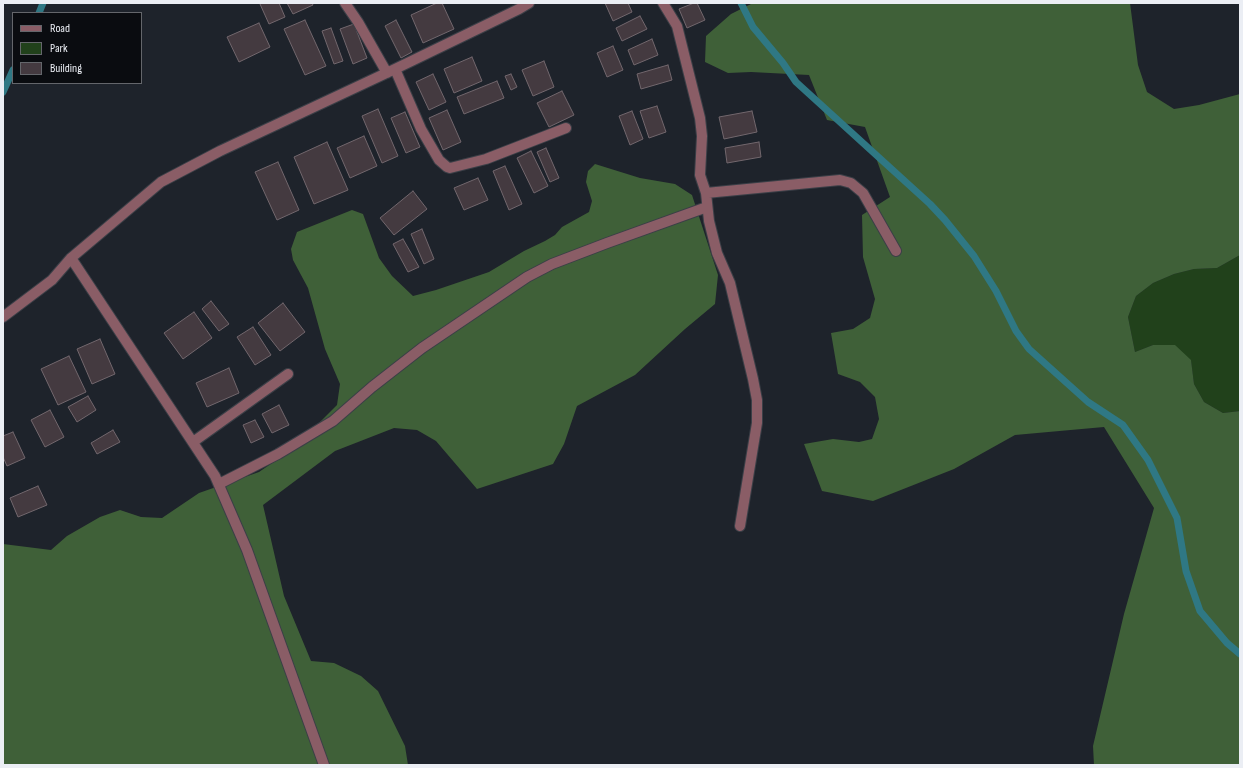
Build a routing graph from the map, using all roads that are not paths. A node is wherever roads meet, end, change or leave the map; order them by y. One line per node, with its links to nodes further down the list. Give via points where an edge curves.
1 (345, 3): 4 (street)
2 (529, 3): 4 (street)
3 (663, 3): 6 (street, via 677,26 700,118 700,175)
4 (391, 71): 5 (street, via 439,160 450,168 486,159); 9 (street, via 160,182)
5 (566, 128)
6 (706, 193): 7 (street); 8 (street, via 840,180 851,183 863,193)
7 (707, 207): 13 (street, via 607,242 527,276 422,348 333,421 278,454); 14 (street, via 717,253 730,283 757,400 757,423)
8 (896, 251)
9 (71, 258): 10 (street, via 52,280); 12 (street)
10 (3, 317)
11 (288, 374): 12 (street)
12 (193, 442): 13 (street)
13 (219, 484): 15 (street, via 248,550)
14 (740, 526)
15 (324, 765)

